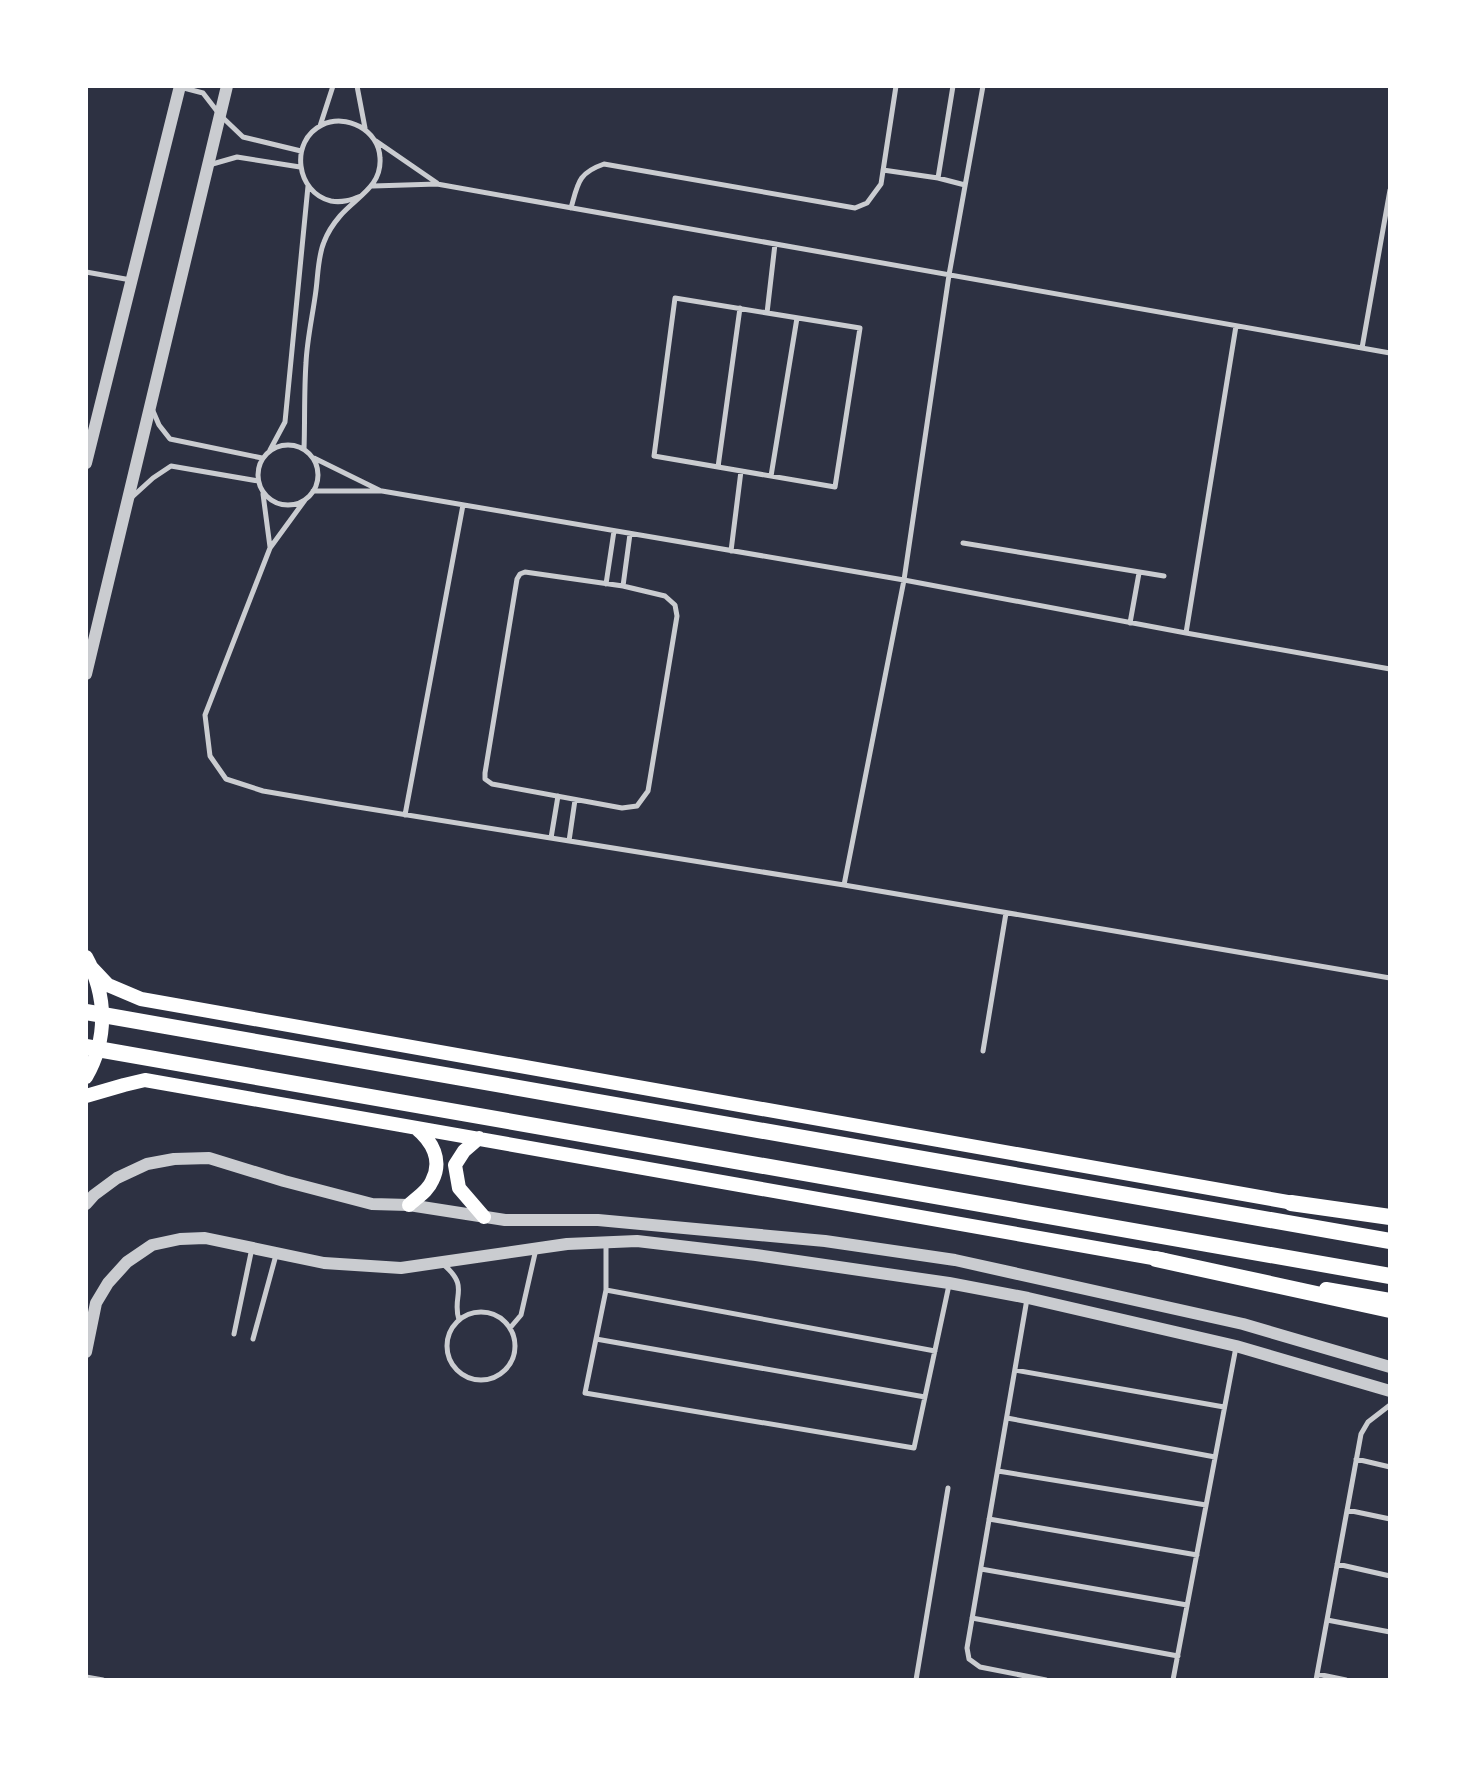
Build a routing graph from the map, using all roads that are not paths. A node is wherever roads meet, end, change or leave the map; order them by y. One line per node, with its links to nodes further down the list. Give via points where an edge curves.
1 (227, 86): 8 (street)
2 (333, 86): 9 (lane)
3 (357, 86): 10 (lane)
4 (896, 86): 15 (lane)
5 (953, 86): 16 (lane)
6 (983, 86): 19 (lane)
7 (180, 87): 8 (lane, via 203,93); 27 (street)
8 (220, 115): 12 (lane, via 243,137); 13 (street)
9 (320, 126): 10 (lane, via 351,122); 12 (lane)
10 (365, 129): 11 (lane)
11 (375, 141): 17 (lane); 20 (lane, via 381,156)
12 (301, 151): 14 (lane)
13 (208, 166): 14 (lane, via 237,157); 34 (street)
14 (300, 167): 18 (lane)
15 (883, 170): 16 (lane); 23 (lane, via 874,195 855,208 604,164 580,179)
16 (938, 178): 19 (lane)
17 (437, 184): 20 (lane); 23 (lane)
18 (308, 185): 22 (lane, via 330,200); 36 (lane, via 285,422)
19 (965, 185): 26 (lane)
20 (373, 186): 22 (lane)
21 (1390, 190): 32 (lane)
22 (361, 196): 35 (lane, via 323,243 306,361)
23 (571, 208): 24 (lane)
24 (775, 244): 26 (lane); 29 (lane)
25 (86, 272): 27 (lane)
26 (949, 275): 31 (lane); 57 (lane)
27 (132, 280): 39 (street)
28 (740, 308): 29 (lane); 40 (lane); 40 (lane, via 675,298 654,456)
29 (767, 313): 30 (lane)
30 (797, 318): 42 (lane); 42 (lane, via 860,328 835,487)
31 (1236, 326): 32 (lane); 61 (lane)
32 (1362, 348): 33 (lane)
33 (1390, 353)
34 (150, 406): 38 (lane, via 170,439); 48 (street)
35 (304, 449): 36 (lane, via 281,445); 37 (lane)
36 (270, 450): 38 (lane)
37 (313, 457): 44 (lane); 45 (lane)
38 (262, 458): 43 (lane)
39 (86, 463)
40 (718, 467): 41 (lane)
41 (741, 471): 42 (lane); 54 (lane)
42 (771, 476)
43 (258, 481): 46 (lane); 48 (lane, via 171,466)
44 (313, 491): 45 (lane); 47 (lane)
45 (382, 491): 49 (lane)
46 (263, 492): 47 (lane, via 282,504); 53 (lane)
47 (305, 500): 53 (lane)
48 (127, 501): 63 (street)
49 (463, 505): 50 (lane); 66 (lane)
50 (614, 531): 51 (lane); 58 (lane)
51 (630, 534): 54 (lane); 59 (lane)
52 (963, 543): 55 (lane)
53 (270, 548): 66 (lane, via 205,715 210,756 226,779 263,791)
54 (731, 551): 57 (lane)
55 (1139, 572): 56 (lane); 60 (lane)
56 (1164, 576)
57 (904, 580): 60 (lane); 69 (lane)
58 (606, 584): 59 (lane); 64 (lane, via 525,572 517,579 485,779)
59 (623, 586): 65 (lane, via 665,596 677,616 648,791 637,806 622,808)
60 (1130, 623): 61 (lane)
61 (1186, 633): 62 (lane)
62 (1390, 669)
63 (86, 674)
64 (558, 796): 65 (lane); 67 (lane)
65 (575, 800): 68 (lane)
66 (405, 815): 67 (lane)
67 (551, 838): 68 (lane)
68 (569, 841): 69 (lane)
69 (844, 885): 70 (lane)
70 (1006, 913): 72 (lane); 75 (lane)
71 (89, 962): 76 (main road, via 103,1020); 80 (main road, via 108,985 141,999)
72 (1390, 978)
73 (86, 1012): 86 (highway)
74 (86, 1047): 92 (highway)
75 (983, 1051)
76 (86, 1077)
77 (86, 1096): 78 (main road, via 145,1080)
78 (416, 1128): 79 (main road); 82 (main road, via 428,1137 436,1166 430,1185)
79 (479, 1138): 83 (main road, via 455,1165 459,1188); 90 (main road)
80 (1291, 1203): 84 (highway)
81 (86, 1204): 82 (street, via 117,1178 147,1164 209,1158 372,1204)
82 (409, 1205): 83 (street)
83 (484, 1217): 100 (street, via 598,1220 840,1243 955,1260)
84 (1390, 1218)
85 (607, 1241): 88 (street); 93 (street, via 756,1255); 94 (lane)
86 (1390, 1241)
87 (252, 1247): 89 (street); 101 (lane); 107 (street, via 205,1238 152,1245 108,1283 96,1303)
88 (536, 1248): 91 (street); 99 (lane, via 524,1307)
89 (276, 1254): 91 (street, via 401,1268); 102 (lane)
90 (1156, 1259): 96 (main road); 97 (highway)
91 (442, 1263): 98 (lane, via 457,1281)
92 (1390, 1276)
93 (949, 1283): 95 (street); 106 (lane)
94 (606, 1290): 103 (lane); 106 (lane)
95 (1028, 1298): 104 (street); 110 (lane)
96 (1390, 1300)
97 (1390, 1310)
98 (459, 1320): 99 (lane, via 486,1312); 99 (lane, via 448,1336 448,1355 458,1371 476,1380 495,1377 509,1365 515,1347)
99 (510, 1328)
100 (1271, 1333): 105 (street); 108 (street)
101 (234, 1334)
102 (253, 1339)
103 (596, 1339): 113 (lane); 113 (lane, via 585,1393 914,1448)
104 (1236, 1346): 108 (street); 115 (lane)
105 (1326, 1349): 109 (street); 111 (street)
106 (935, 1351): 113 (lane)
107 (86, 1352)
108 (1265, 1354): 111 (street)
109 (1390, 1367)
110 (1015, 1370): 115 (lane); 116 (lane)
111 (1320, 1370): 112 (street)
112 (1390, 1391)
113 (925, 1397)
114 (1390, 1405): 118 (lane, via 1368,1422)
115 (1224, 1407): 117 (lane)
116 (1007, 1418): 117 (lane); 120 (lane)
117 (1215, 1457): 122 (lane)
118 (1356, 1459): 119 (lane); 123 (lane)
119 (1390, 1467)
120 (998, 1471): 122 (lane); 124 (lane)
121 (948, 1488): 138 (lane)
122 (1206, 1505): 126 (lane)
123 (1347, 1510): 125 (lane); 127 (lane)
124 (989, 1519): 126 (lane); 128 (lane)
125 (1390, 1519)
126 (1197, 1555): 130 (lane)
127 (1337, 1564): 129 (lane); 132 (lane)
128 (981, 1569): 130 (lane); 131 (lane)
129 (1390, 1576)
130 (1187, 1605): 134 (lane)
131 (972, 1618): 134 (lane); 139 (lane, via 969,1659 980,1667)
132 (1327, 1620): 133 (lane); 136 (lane)
133 (1390, 1632)
134 (1178, 1656): 140 (lane)
135 (86, 1677): 137 (lane)
136 (1316, 1677): 141 (lane)
137 (103, 1680)
138 (916, 1680)
139 (1046, 1680)
140 (1173, 1680)
141 (1346, 1680)

